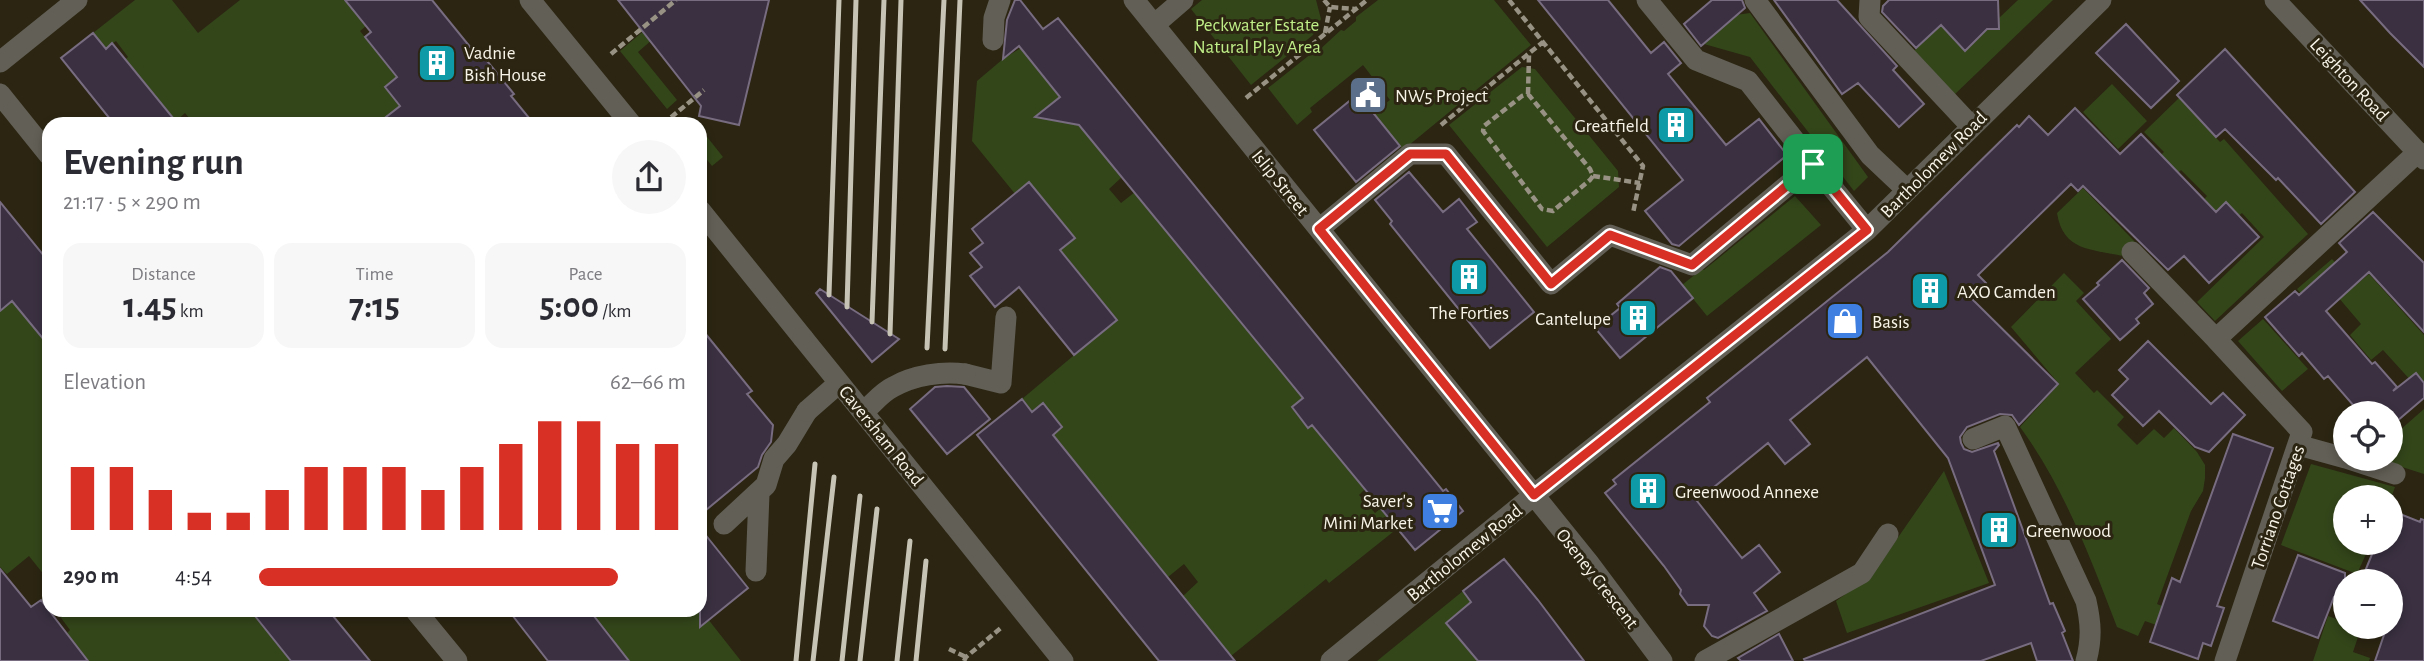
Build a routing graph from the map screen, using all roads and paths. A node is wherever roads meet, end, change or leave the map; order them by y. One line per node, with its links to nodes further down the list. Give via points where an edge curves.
1 (77, 0): 22 (street)
2 (530, 0): 23 (street)
3 (676, 0): 23 (path)
4 (1000, 0): 19 (street)
5 (1134, 0): 17 (street, Islip Street)
6 (1183, 0): 17 (street)
7 (1324, 0): 15 (path)
8 (1367, 0): 16 (path)
9 (1509, 0): 20 (path)
10 (1647, 0): 34 (street, via 1696,60 1748,81)
11 (1755, 0): 37 (street, via 1870,155)
12 (1870, 0): 30 (street, via 1869,17)
13 (2101, 0): 30 (street, Bartholomew Road)
14 (2275, 0): 33 (street, Leighton Road)
15 (1330, 7): 16 (path); 18 (path)
16 (1356, 9): 18 (path)
17 (1154, 25): 27 (street, Islip Street)
18 (1325, 34): 27 (path)
19 (993, 40)
20 (1544, 42): 21 (path); 36 (path, via 1643,166)
21 (1529, 54): 26 (path); 32 (path)
22 (0, 62)
23 (589, 72): 28 (street)
24 (704, 90): 29 (path)
25 (0, 94): 31 (street)
26 (1528, 94): 35 (path); 35 (path, via 1483,131 1542,209 1553,211)
27 (1227, 114): 39 (street, Islip Street)
28 (625, 117)
29 (671, 117)
30 (1971, 125): 37 (street, Bartholomew Road)
31 (42, 146)
32 (1410, 154): 39 (street); 41 (street, via 1446,154 1551,284 1610,235)
33 (2421, 155): 44 (street)
34 (1813, 164): 40 (street); 41 (street, via 1692,265)
35 (1593, 176): 36 (path)
36 (1640, 183): 41 (path)
37 (1907, 190): 40 (street, Bartholomew Road)
38 (707, 219): 45 (street, Caversham Road, bridge)
39 (1319, 229): 53 (street, Islip Street)
40 (1867, 230): 53 (street, Bartholomew Road)
41 (1627, 241)
42 (2132, 252): 44 (street, Torriano Cottages)
43 (1006, 317): 46 (street, bridge, via 1001,383 951,372 935,374 892,387)
44 (2216, 339): 48 (street, Torriano Cottages, via 2302,432)
45 (839, 383): 46 (street, Caversham Road, bridge); 52 (street, bridge, via 807,411 774,459 766,485)
46 (863, 412): 57 (street, Caversham Road, bridge)
47 (1973, 439): 66 (street, via 2005,426 2086,601 2092,624)
48 (2298, 445): 49 (street); 67 (street, Torriano Cottages)
49 (2333, 455)
50 (2386, 471): 51 (street)
51 (2395, 474)
52 (758, 494): 54 (street); 56 (street)
53 (1534, 495): 63 (street, Bartholomew Road); 64 (street, Oseney Crescent)
54 (724, 524)
55 (1888, 534): 65 (street, via 1862,573)
56 (756, 571)
57 (1023, 611): 60 (street, Caversham Road); 61 (path)
58 (421, 617): 62 (street)
59 (949, 649): 61 (path)
60 (1054, 658)
61 (965, 659)
62 (457, 661)
63 (1331, 661)
64 (1662, 661)
65 (1705, 661)
66 (2086, 661)
67 (2225, 661)

